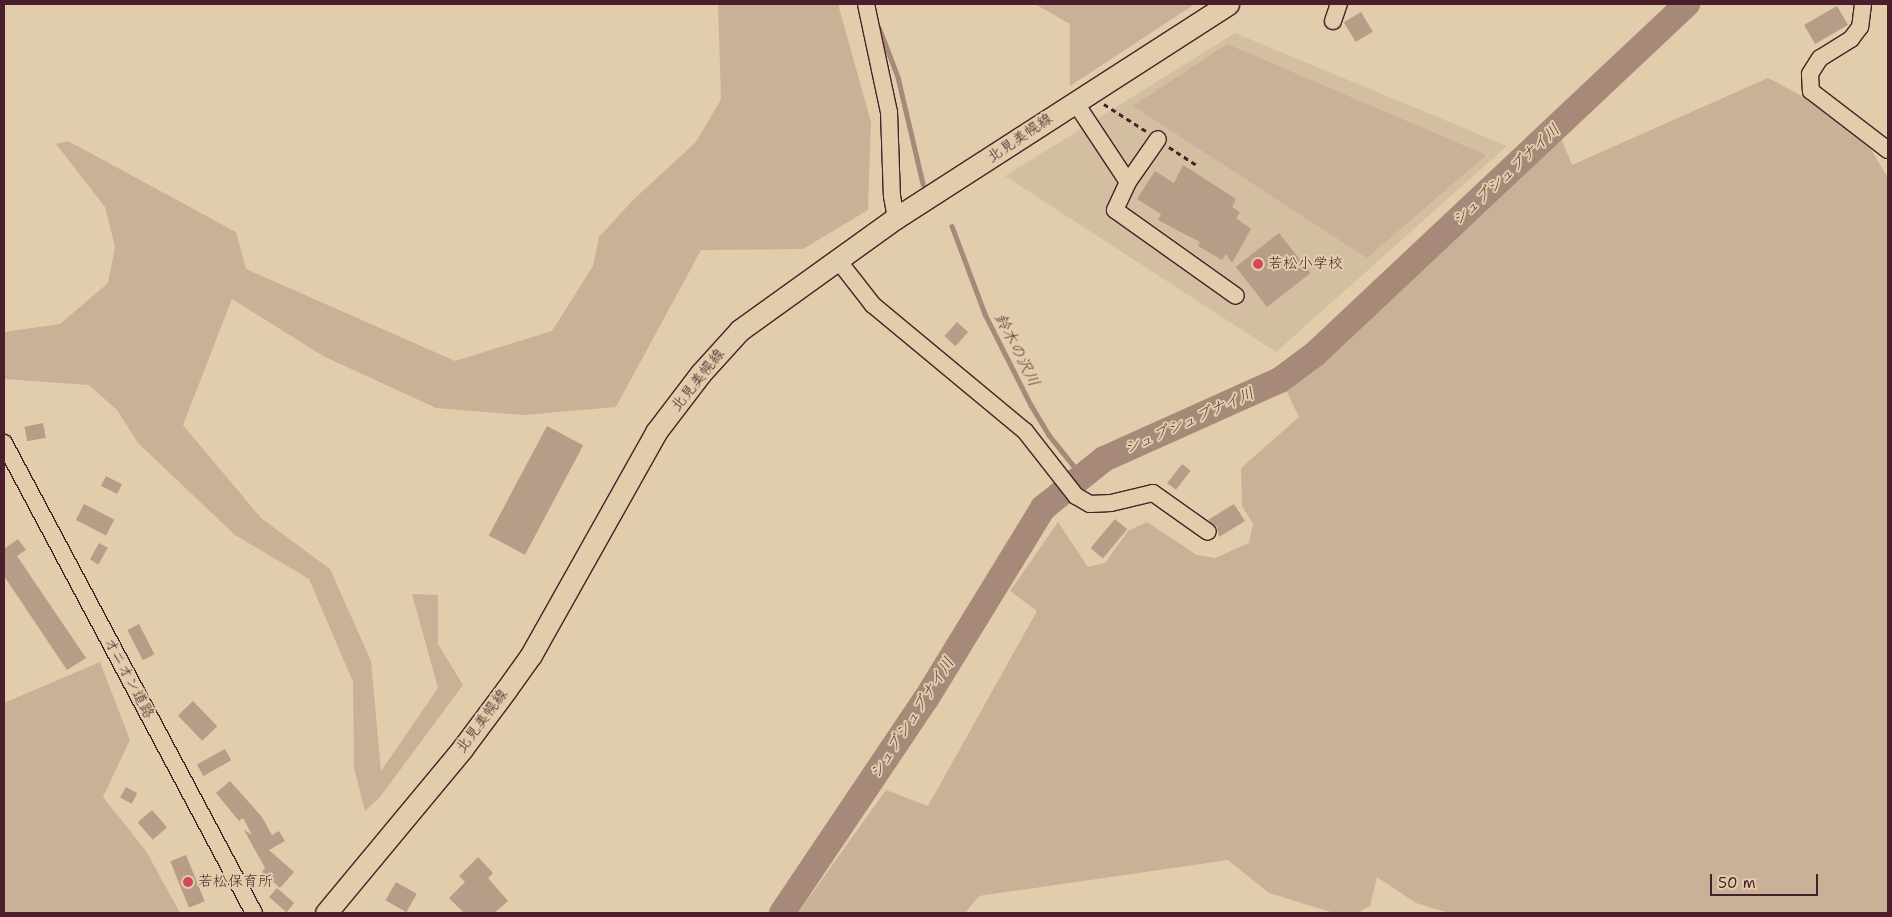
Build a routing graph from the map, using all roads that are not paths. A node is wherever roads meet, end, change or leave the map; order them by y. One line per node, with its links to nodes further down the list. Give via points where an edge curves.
1 (866, 4): 10 (street, via 889,112 892,196)
2 (1228, 4): 6 (main road, 北見美幌線)
3 (1340, 4): 5 (street)
4 (1863, 4): 8 (street, via 1860,27 1851,39 1820,58 1810,74 1811,91)
5 (1333, 21)
6 (1082, 98): 9 (street); 10 (main road, 北見美幌線)
7 (1158, 140): 9 (street)
8 (1888, 150)
9 (1128, 182): 12 (street, via 1115,210)
10 (896, 218): 11 (main road, 北見美幌線)
11 (837, 260): 14 (street, via 872,306 1026,431 1076,496 1090,504 1111,503 1153,493); 16 (main road, 北見美幌線, via 740,330 701,372 656,432 511,683 462,749)
12 (1236, 296)
13 (4, 443): 15 (street, オニオン道路)
14 (1208, 532)
15 (254, 913)
16 (326, 913)

